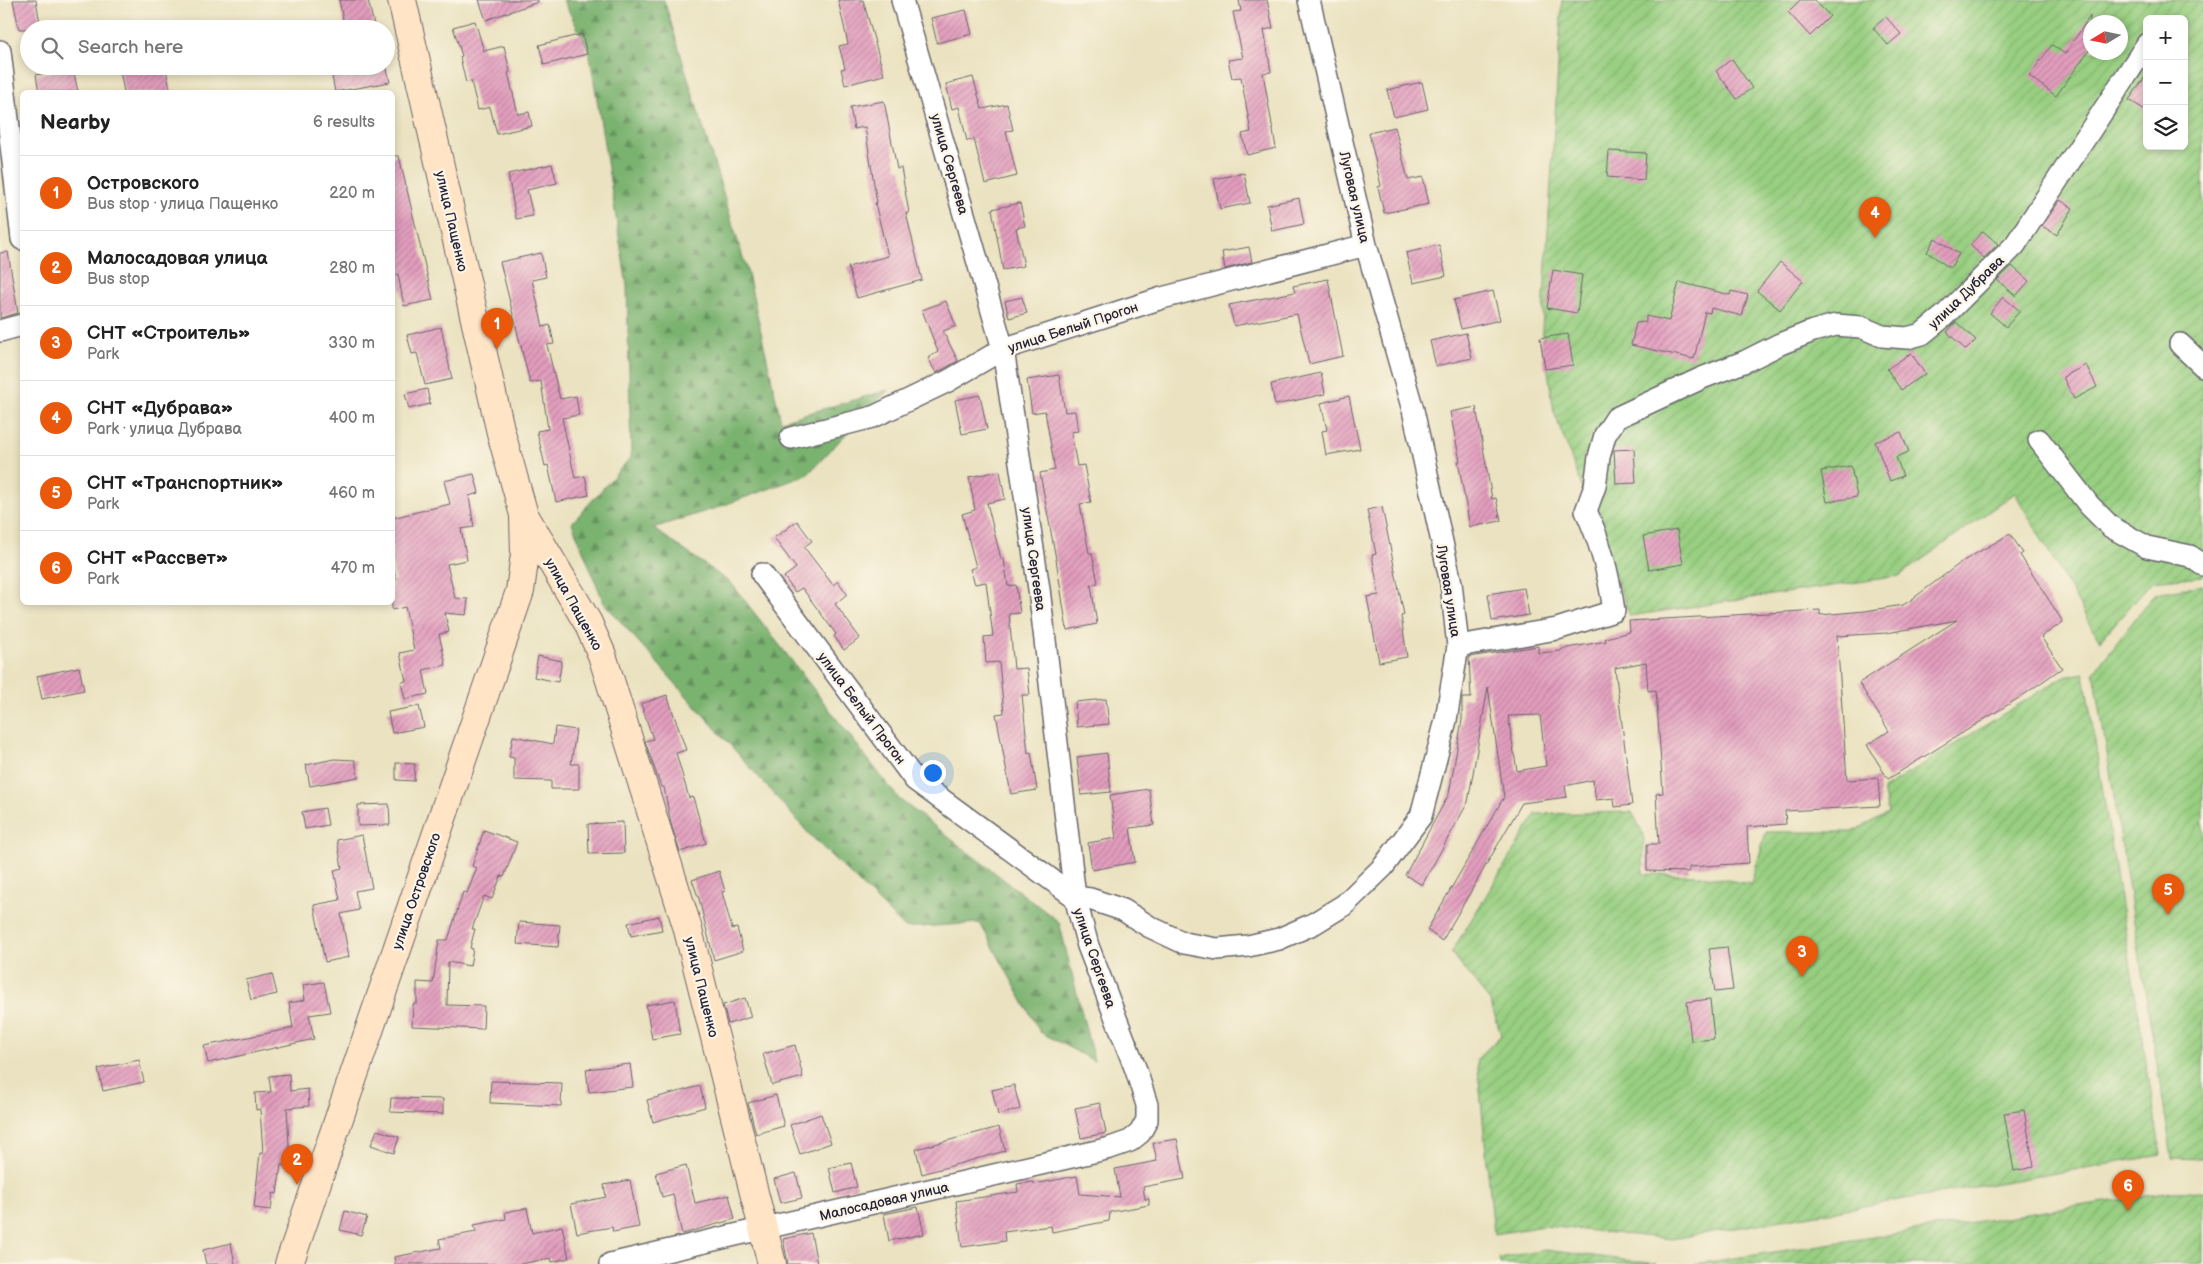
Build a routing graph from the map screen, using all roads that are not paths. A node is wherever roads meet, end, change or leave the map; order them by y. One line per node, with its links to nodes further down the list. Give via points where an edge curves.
1 (402, 0): 15 (street, улица Пащенко, via 490,388)
2 (902, 0): 11 (street, улица Сергеева)
3 (1309, 0): 7 (street, Луговая улица)
4 (2143, 50): 18 (street, улица Дубрава, via 2015,245 1922,334 1907,338 1882,336 1861,328 1836,325 1813,331 1616,418 1605,435 1595,486 1586,511 1609,577 1614,611 1557,629)
5 (0, 51): 6 (street)
6 (20, 222)
7 (1366, 245): 11 (street, улица Белый Прогон, via 1162,298); 18 (street, Луговая улица, via 1413,410 1451,583)
8 (20, 326): 9 (street)
9 (0, 331)
10 (2180, 344): 12 (street)
11 (1003, 349): 13 (street, улица Белый Прогон, via 948,381 873,417); 19 (street, улица Сергеева, via 1039,589)
12 (2203, 366)
13 (791, 438)
14 (2039, 440): 16 (street, via 2110,527 2147,548 2190,556)
15 (524, 516): 21 (street, улица Пащенко, via 588,623 602,655 686,926); 22 (street, улица Островского, via 525,554 520,591)
16 (2203, 565)
17 (762, 574): 19 (street, улица Белый Прогон, via 915,780)
18 (1458, 646): 19 (street, Луговая улица, via 1446,720 1421,816 1383,867 1344,905 1313,924 1279,938 1217,949 1184,944 1123,910)
19 (1075, 897): 20 (street, улица Сергеева, via 1088,946 1136,1070 1147,1105)
20 (1147, 1120): 21 (street, Малосадовая улица, via 1140,1133 1130,1141 1110,1148)
21 (762, 1228): 23 (street, Малосадовая улица); 24 (street, улица Пащенко)
22 (289, 1264)
23 (610, 1264)
24 (772, 1264)

